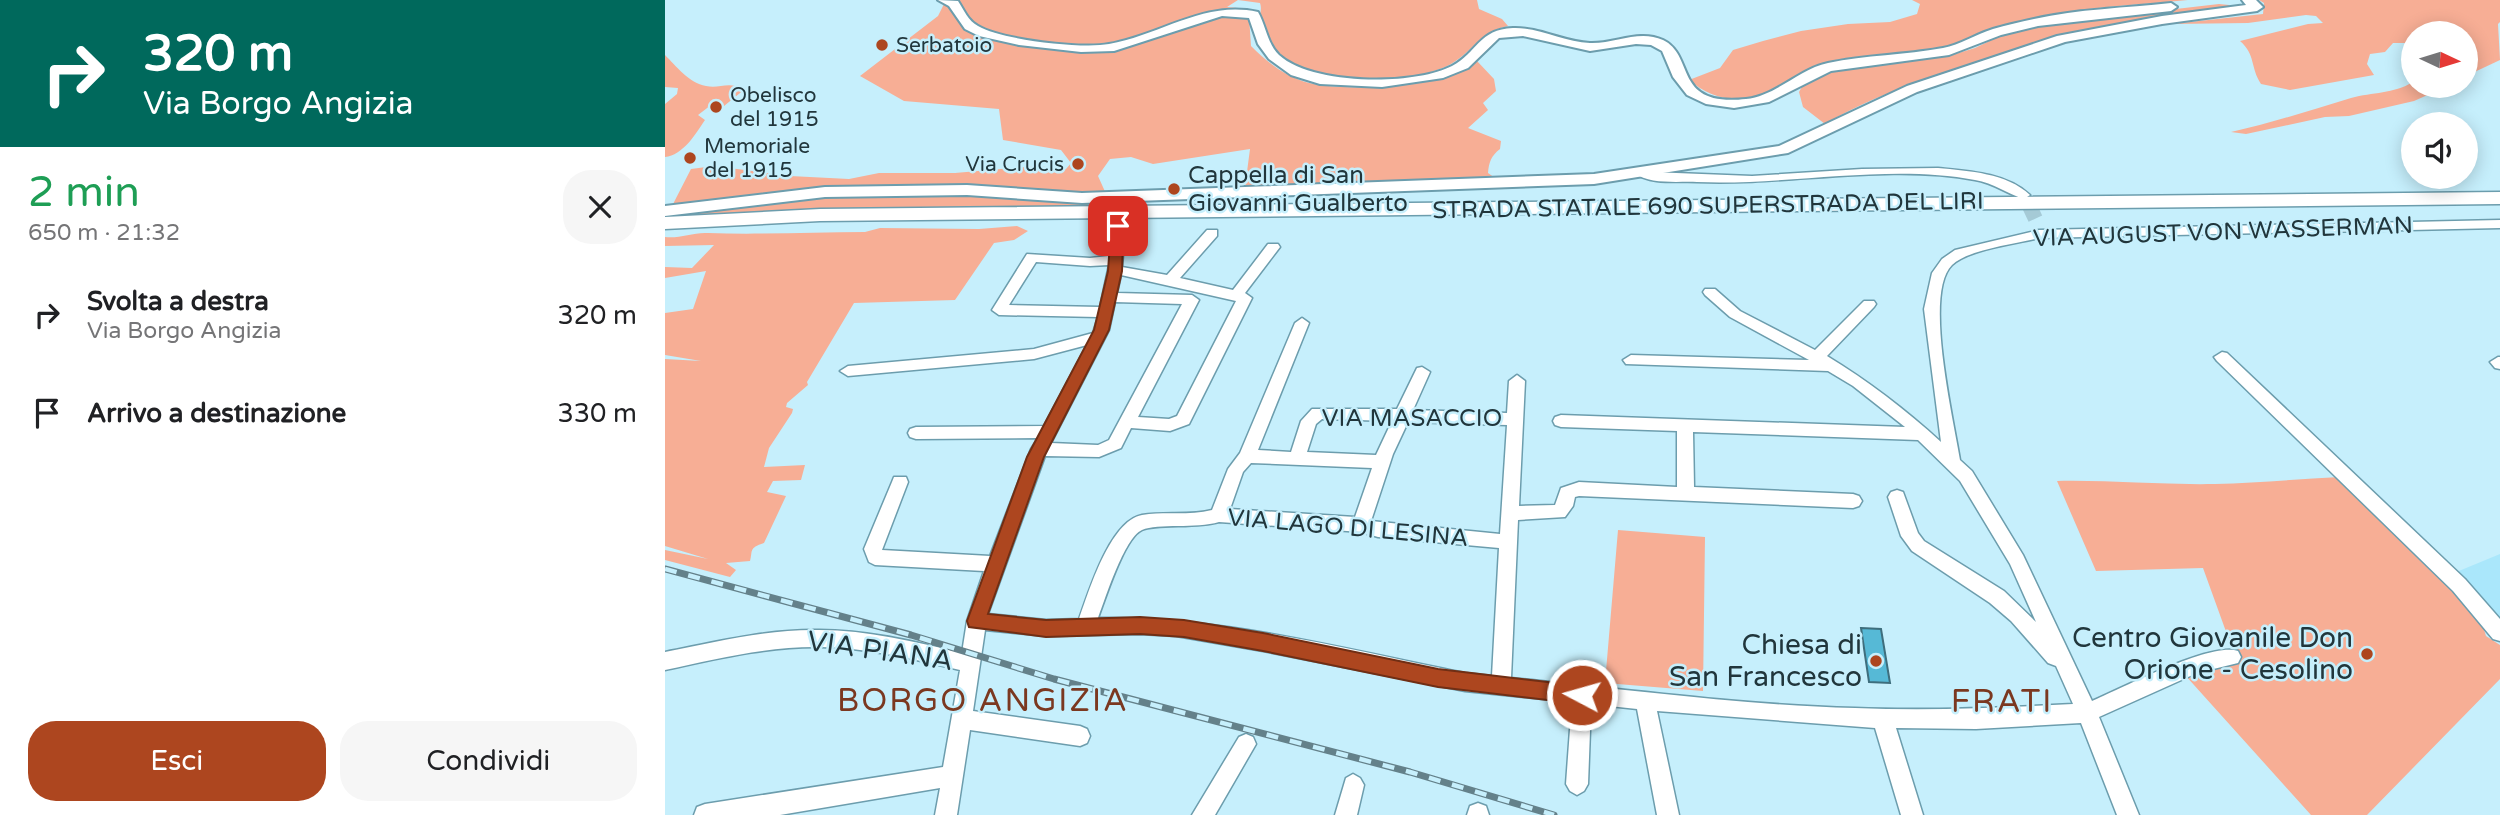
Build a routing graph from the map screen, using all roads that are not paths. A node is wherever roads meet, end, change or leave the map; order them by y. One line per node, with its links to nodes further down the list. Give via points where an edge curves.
1 (944, 0): 2 (main road, via 954,4 968,25 993,37 1101,49 1211,9 1240,6 1254,15 1270,54 1285,66 1305,76 1334,81 1407,81 1447,73 1467,62 1485,40 1503,32 1531,33 1588,47 1654,41 1671,51 1686,87 1703,98 1753,103 1828,67 1949,51 2038,22)
2 (2231, 0)
3 (2248, 0): 4 (main road, via 2257,8 2162,20 2051,43 1912,89 1783,150)
4 (1641, 173): 5 (street, via 1736,180 1906,171 1989,180); 8 (main road, via 1531,184 1105,198 967,190 825,192)
5 (2024, 195)
6 (2500, 198): 9 (highway, STRADA STATALE 690 SUPERSTRADA DEL LIRI, via 820,215)
7 (2500, 206): 12 (highway, STRADA STATALE 690 SUPERSTRADA DEL LIRI, via 825,223)
8 (665, 211)
9 (665, 223)
10 (2500, 224): 42 (street, VIA AUGUST VON WASSERMAN, via 2038,228 1960,253 1945,264 1932,300)
11 (1118, 226): 15 (street)
12 (665, 231)
13 (1212, 233): 16 (street)
14 (1273, 247): 18 (street)
15 (1115, 266): 16 (street); 20 (street); 20 (street, via 1032,257 999,310)
16 (1170, 280): 18 (street)
17 (1710, 292): 23 (street, via 1739,316)
18 (1236, 296): 33 (street, via 1245,298 1184,419 1173,425)
19 (1868, 304): 23 (street)
20 (1108, 305): 22 (street); 33 (street, via 1192,300)
21 (1302, 323): 39 (street)
22 (1098, 337): 27 (street, via 1034,354); 35 (street)
23 (1817, 357): 26 (street)
24 (2222, 357): 54 (street, via 2459,585)
25 (1631, 360): 26 (street)
26 (1834, 367): 37 (street, via 1884,401)
27 (848, 371)
28 (1422, 372): 30 (street)
29 (1517, 381): 31 (street)
30 (1403, 416): 31 (street, VIA MASACCIO); 40 (street, VIA MASACCIO, via 1315,414 1308,421); 41 (street)
31 (1515, 419): 47 (street)
32 (1561, 421): 34 (street)
33 (1128, 422): 38 (street, via 1115,444 1102,451)
34 (1685, 425): 37 (street); 44 (street)
35 (1048, 432): 36 (street); 38 (street)
36 (916, 433)
37 (1921, 434): 42 (street)
38 (1039, 449): 51 (street)
39 (1247, 456): 40 (street); 48 (street, via 1236,469)
40 (1297, 458): 41 (street)
41 (1382, 461): 49 (street)
42 (1952, 462): 58 (street, via 2010,545)
43 (900, 482): 51 (street, via 873,549 875,557)
44 (1686, 493): 46 (street); 47 (street, via 1575,489 1567,493 1559,512)
45 (1897, 497): 58 (street, via 1910,536 1919,546 1997,597)
46 (1853, 501)
47 (1511, 513): 50 (street)
48 (1219, 515): 49 (street, VIA LAGO DI LESINA); 53 (street, VIA LAGO DI LESINA, via 1137,523 1128,528)
49 (1361, 525): 50 (street, VIA LAGO DI LESINA)
50 (1510, 542): 59 (street)
51 (995, 564): 52 (street)
52 (976, 621): 53 (street); 57 (street)
53 (1084, 628): 59 (street, via 1184,629)
54 (2500, 633)
55 (2231, 657): 62 (street, via 2195,665)
56 (665, 661): 57 (street, VIA PIANA, via 768,642 822,638)
57 (971, 664): 63 (street)
58 (2063, 664): 62 (street)
59 (1501, 687): 60 (street)
60 (1582, 695): 61 (street); 68 (street)
61 (1645, 701): 64 (street); 74 (street)
62 (2087, 713): 64 (street); 76 (street)
63 (962, 719): 65 (street); 67 (street)
64 (1883, 719): 75 (street)
65 (1080, 736)
66 (1246, 744): 72 (street)
67 (953, 776): 70 (street); 71 (street)
68 (1577, 784)
69 (1353, 785): 73 (street)
70 (705, 815)
71 (947, 815)
72 (1203, 815)
73 (1346, 815)
74 (1668, 815)
75 (1912, 815)
76 (2128, 815)

